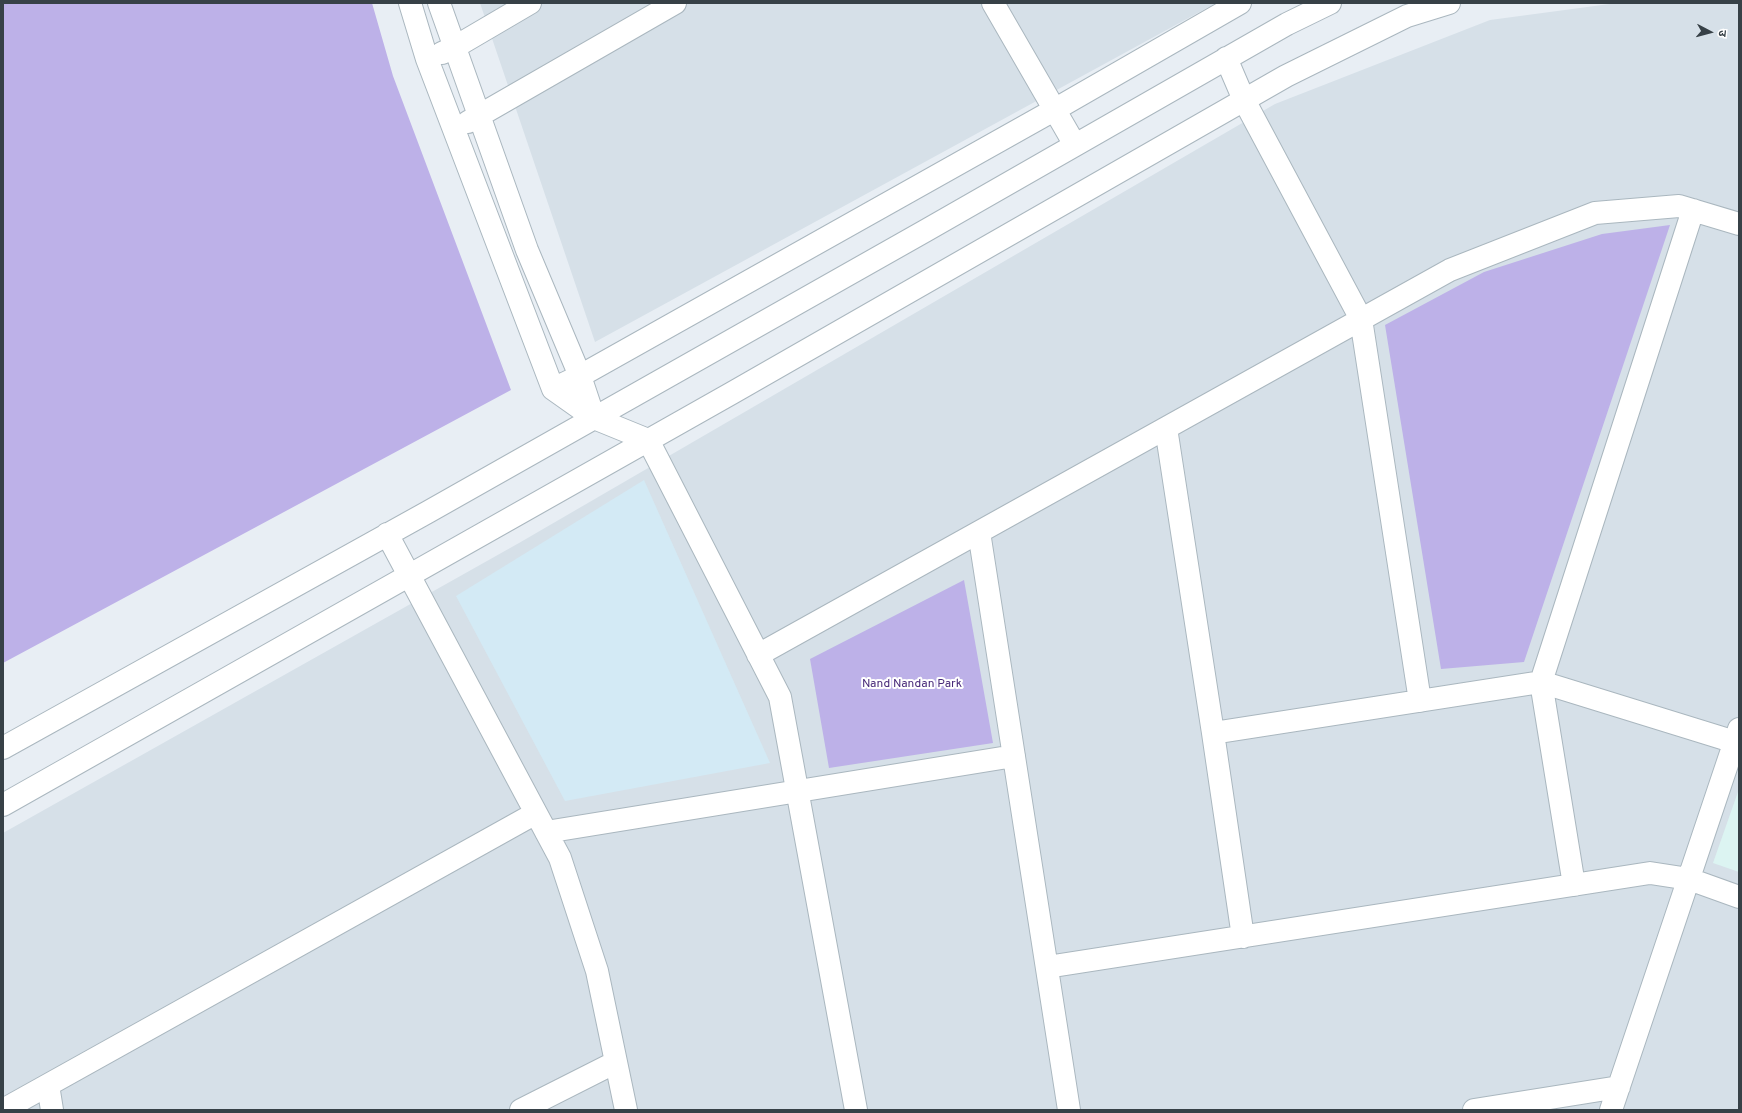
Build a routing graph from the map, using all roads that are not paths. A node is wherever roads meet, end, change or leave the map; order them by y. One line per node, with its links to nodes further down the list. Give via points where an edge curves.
1 (410, 3): 11 (street)
2 (439, 3): 9 (street)
3 (530, 3): 9 (street)
4 (675, 3): 14 (street)
5 (993, 3): 13 (street)
6 (1240, 3): 13 (street)
7 (1330, 3): 10 (street)
8 (1449, 3): 12 (street, via 1407,16 1286,76)
9 (455, 47): 11 (street); 14 (street)
10 (1226, 58): 12 (street); 16 (street)
11 (427, 59): 15 (street)
12 (1244, 100): 19 (street); 24 (street)
13 (1054, 110): 16 (street); 20 (street)
14 (479, 115): 15 (street); 20 (street, via 527,250)
15 (454, 129): 21 (street)
16 (1074, 145): 22 (street)
17 (1693, 210): 18 (street); 19 (street, via 1679,206 1595,213 1450,270); 29 (street)
18 (1739, 224)
19 (1361, 319): 23 (street); 30 (street)
20 (580, 376): 21 (street); 22 (street)
21 (554, 389): 22 (street)
22 (594, 418): 24 (street); 26 (street)
23 (1166, 428): 25 (street); 31 (street)
24 (648, 440): 27 (street); 28 (street)
25 (979, 532): 28 (street); 34 (street)
26 (387, 534): 27 (street); 33 (street)
27 (409, 575): 36 (street); 37 (street)
28 (758, 655): 35 (street, via 780,697)
29 (1541, 682): 30 (street); 32 (street); 40 (street)
30 (1420, 701): 31 (street)
31 (1214, 733): 42 (street)
32 (1737, 735): 39 (street)
33 (3, 748)
34 (1014, 756): 35 (street); 43 (street)
35 (797, 790): 38 (street); 51 (street)
36 (3, 804)
37 (536, 813): 38 (street); 45 (street)
38 (546, 832): 44 (street, via 560,858 597,971)
39 (1689, 879): 40 (street, via 1650,873); 41 (street); 46 (street)
40 (1574, 885): 42 (street)
41 (1739, 896)
42 (1243, 937): 43 (street)
43 (1047, 967): 52 (street)
44 (616, 1062): 49 (street); 50 (street)
45 (48, 1084): 47 (street); 48 (street)
46 (1619, 1087): 53 (street); 54 (street)
47 (3, 1110)
48 (52, 1110)
49 (521, 1110)
50 (626, 1110)
51 (856, 1110)
52 (1069, 1110)
53 (1474, 1110)
54 (1611, 1110)

